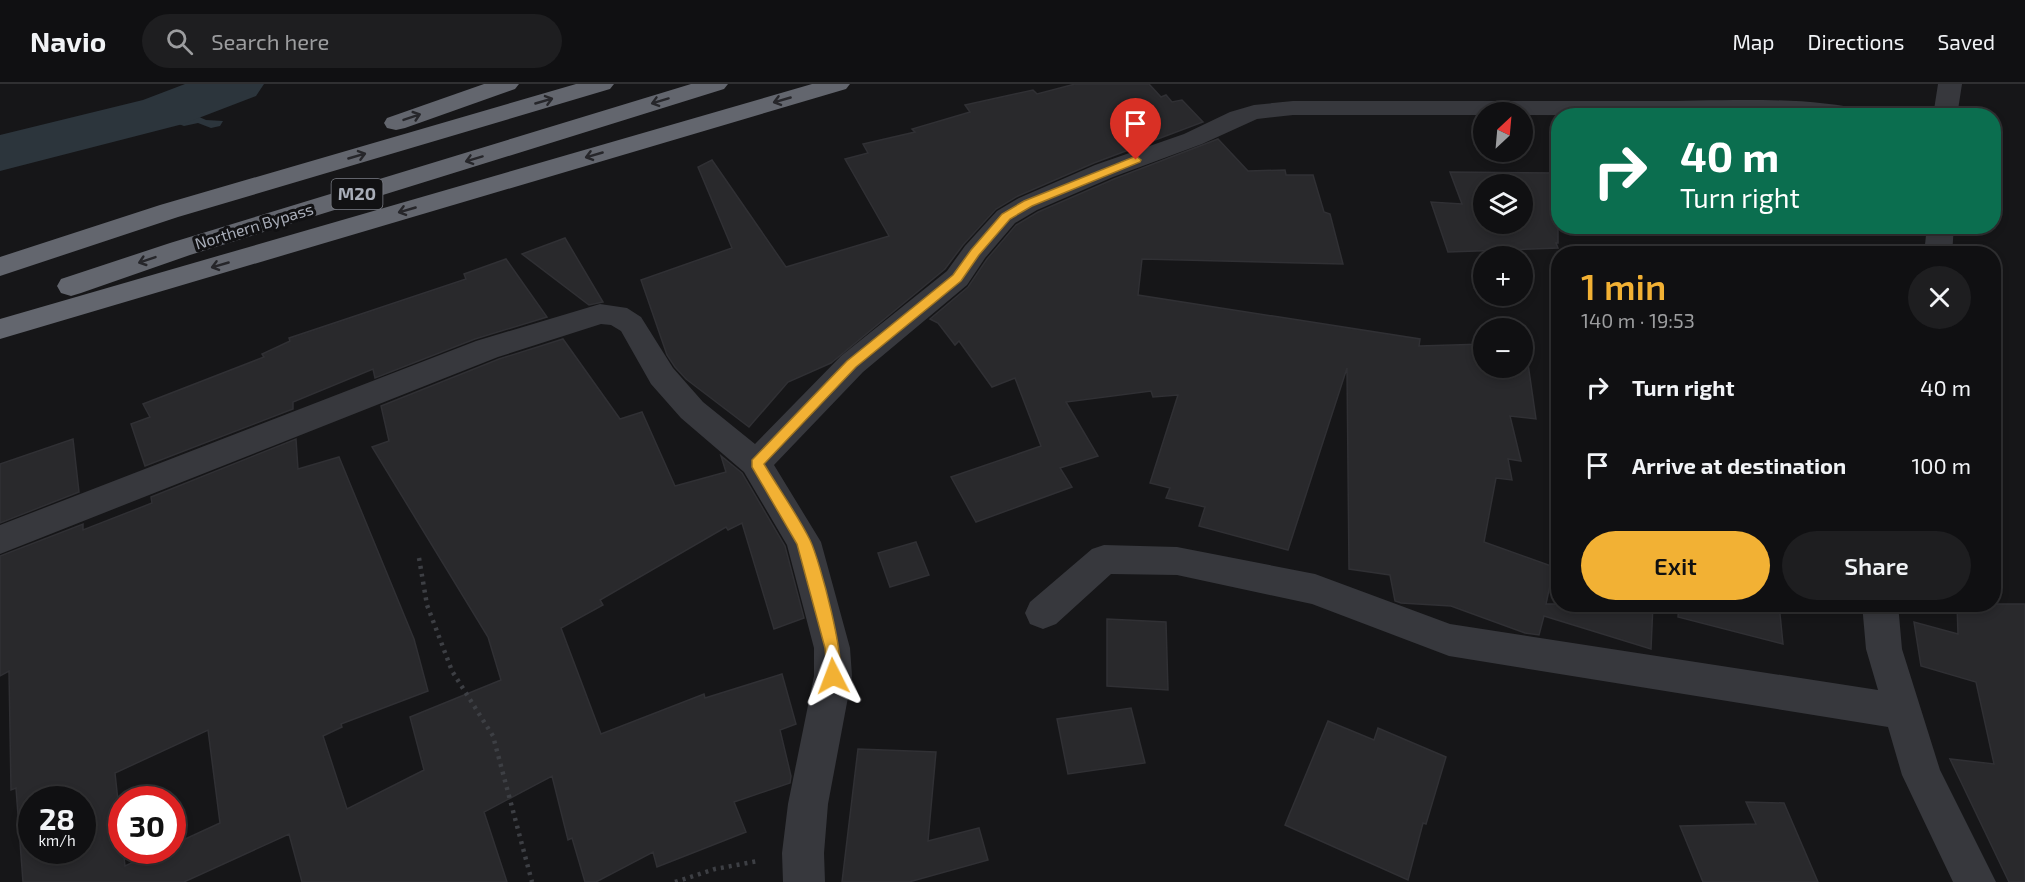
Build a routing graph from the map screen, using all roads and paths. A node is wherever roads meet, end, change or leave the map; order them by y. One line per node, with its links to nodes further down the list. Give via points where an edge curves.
1 (507, 84): 8 (highway, one-way to 1)
2 (602, 84): 9 (highway, Northern Bypass / M20, one-way to 2, via 169,211)
3 (716, 84): 10 (highway, Northern Bypass / M20, one-way to 10, via 180,249)
4 (838, 84): 11 (highway, one-way to 11)
5 (1950, 84): 7 (street)
6 (1660, 108): 12 (street, via 1293,108 1247,114 1093,176 1006,217 957,278 852,364)
7 (1946, 108)
8 (0, 260)
9 (0, 267)
10 (0, 311)
11 (0, 329)
12 (756, 463): 13 (street, via 692,410 662,376 631,324 617,315 600,314 487,349); 18 (street, via 804,542 832,648 833,676 808,804)
13 (0, 540)
14 (419, 558): 19 (path, via 427,606 452,671 493,736)
15 (1881, 612): 17 (street, via 1884,649)
16 (1043, 613): 17 (street, via 1104,560 1177,561 1315,589 1449,640)
17 (1903, 712): 21 (street, via 1922,775)
18 (804, 867): 20 (path, via 715,869)
19 (532, 882)
20 (675, 882)
21 (1975, 882)

